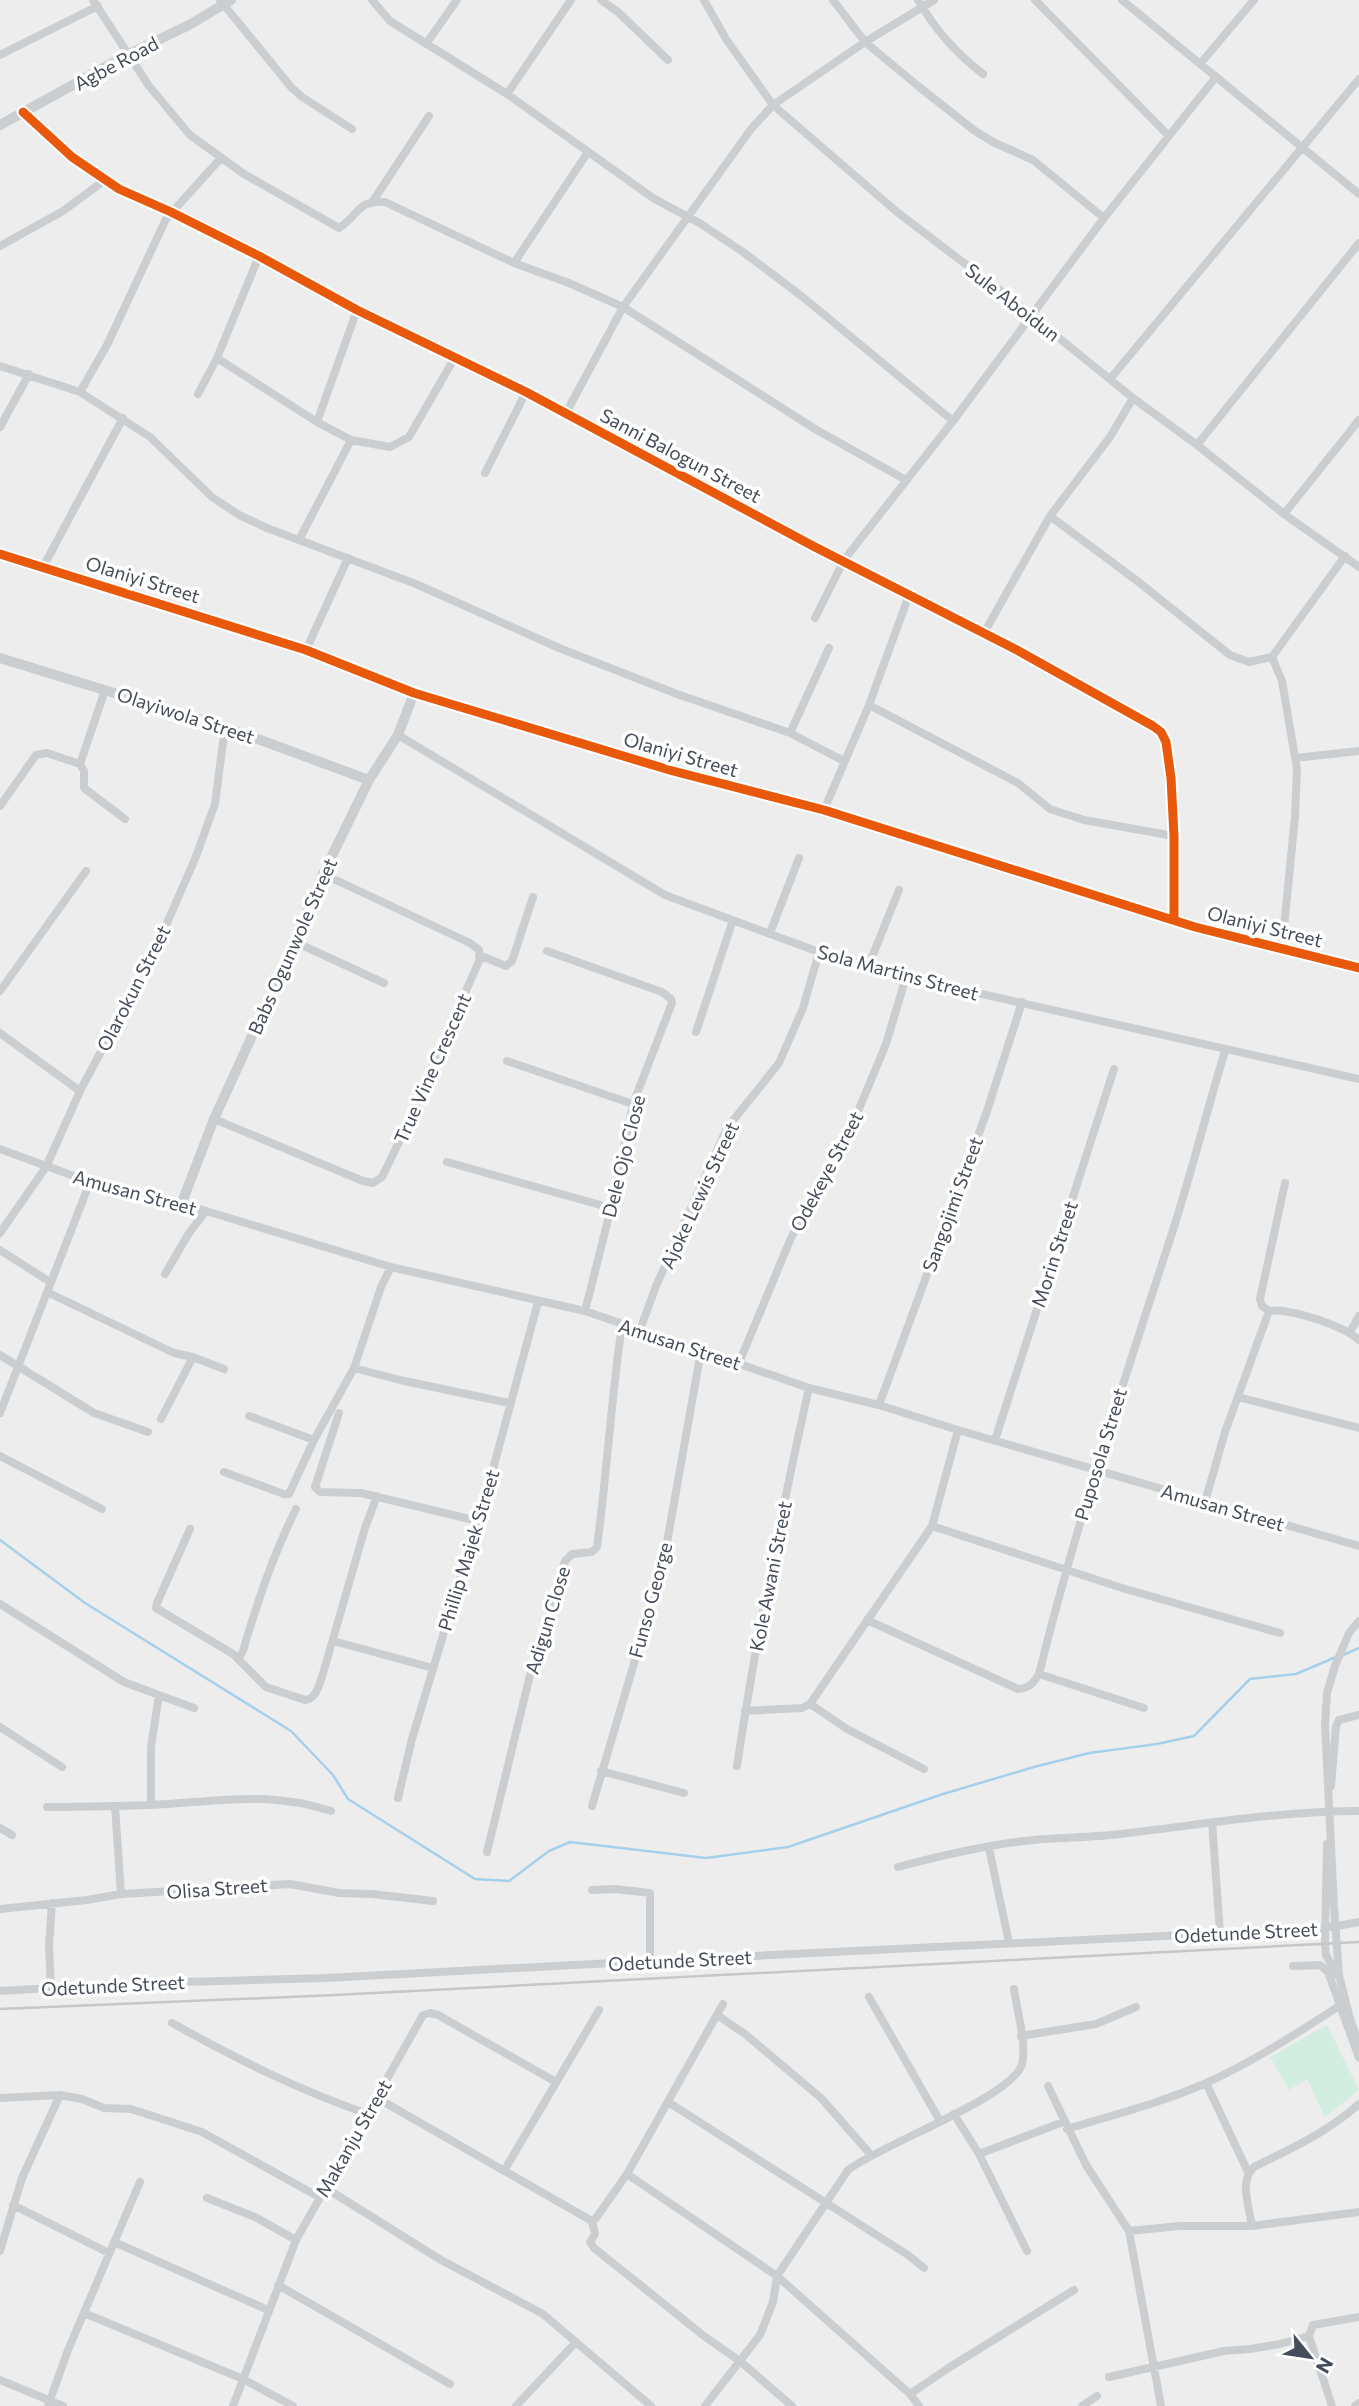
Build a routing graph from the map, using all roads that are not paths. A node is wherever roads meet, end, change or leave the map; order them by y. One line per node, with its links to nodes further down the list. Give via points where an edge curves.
1 (372, 0): 15 (street, via 390,21)
2 (457, 0): 15 (street)
3 (571, 0): 23 (street)
4 (601, 0): 18 (street)
5 (704, 0): 24 (street, Sule Aboidun)
6 (833, 0): 14 (street)
7 (934, 0): 13 (street)
8 (1035, 0): 29 (street)
9 (1122, 0): 19 (street)
10 (1254, 0): 19 (street)
11 (225, 2): 16 (street, Agbe Road); 28 (street, via 291,87)
12 (96, 3): 16 (street); 17 (street)
13 (920, 4): 14 (street); 20 (street, via 938,32)
14 (865, 42): 24 (street); 37 (street, via 975,131 1033,160)
15 (426, 44): 23 (street)
16 (129, 54): 25 (street, Agbe Road); 32 (street, via 183,126)
17 (0, 55)
18 (668, 60)
19 (1200, 64): 21 (street)
20 (983, 74)
21 (1215, 78): 29 (street); 30 (street)
22 (1359, 79): 30 (street)
23 (507, 94): 31 (street)
24 (773, 105): 38 (street); 45 (street, Sule Aboidun, via 897,212)
25 (23, 112): 27 (street, Agbe Road); 33 (street, Sanni Balogun Street)
26 (429, 116): 35 (street)
27 (0, 125)
28 (352, 129)
29 (1169, 136): 37 (street)
30 (1300, 148): 34 (street); 50 (street)
31 (588, 152): 38 (street); 42 (street)
32 (221, 158): 35 (street, via 337,228); 36 (street)
33 (105, 180): 36 (street, Sanni Balogun Street); 40 (street, via 63,211)
34 (1359, 194)
35 (373, 201): 42 (street, via 385,202)
36 (171, 212): 41 (street, Sanni Balogun Street); 51 (street)
37 (1104, 218): 45 (street)
38 (688, 219): 43 (street); 58 (street, via 743,252 804,298)
39 (1359, 243): 62 (street)
40 (0, 246)
41 (259, 256): 44 (street, Sanni Balogun Street); 47 (street)
42 (514, 263): 43 (street)
43 (623, 307): 55 (street); 64 (street)
44 (357, 310): 46 (street, Sanni Balogun Street); 59 (street)
45 (1031, 316): 50 (street, Sule Aboidun); 58 (street)
46 (456, 357): 52 (street, Sanni Balogun Street); 61 (street, via 409,437 390,447)
47 (217, 358): 53 (street); 59 (street)
48 (0, 366): 49 (street)
49 (29, 374): 51 (street); 60 (street)
50 (1110, 379): 54 (street, Sule Aboidun)
51 (80, 392): 56 (street)
52 (526, 392): 55 (street, Sanni Balogun Street); 63 (street)
53 (198, 394)
54 (1133, 398): 62 (street, Sule Aboidun); 66 (street, via 1111,437)
55 (566, 413): 71 (street, Sanni Balogun Street)
56 (123, 418): 67 (street, via 149,436 212,497 239,515); 72 (street)
57 (1359, 419): 65 (street)
58 (953, 421): 64 (street)
59 (317, 422): 61 (street)
60 (0, 428)
61 (351, 440): 67 (street)
62 (1197, 445): 65 (street, Sule Aboidun)
63 (485, 473)
64 (906, 480): 71 (street)
65 (1284, 514): 69 (street, Sule Aboidun)
66 (1051, 516): 76 (street); 79 (street, via 1230,655 1249,662)
67 (299, 540): 70 (street)
68 (0, 554): 72 (street, Olaniyi Street)
69 (1345, 556): 73 (street, Sule Aboidun); 79 (street)
70 (348, 558): 78 (street); 85 (street, via 559,648)
71 (844, 560): 74 (street, Sanni Balogun Street); 75 (street)
72 (43, 567): 78 (street, Olaniyi Street)
73 (1359, 567)
74 (909, 595): 76 (street, Sanni Balogun Street); 83 (street)
75 (814, 618)
76 (984, 634): 95 (street, Sanni Balogun Street, via 1161,732 1171,778)
77 (829, 648): 85 (street)
78 (306, 650): 82 (street, Olaniyi Street)
79 (1272, 657): 88 (street, via 1282,681)
80 (0, 658): 81 (street, Olayiwola Street)
81 (105, 690): 84 (street, Olayiwola Street); 90 (street)
82 (414, 693): 86 (street, Babs Ogunwole Street); 93 (street, Olaniyi Street, via 673,771)
83 (869, 705): 89 (street); 95 (street, via 1018,783 1050,809 1084,820)
84 (225, 727): 91 (street, Olayiwola Street); 121 (street, Olarokun Street, via 215,804 195,859 156,948)
85 (790, 733): 89 (street)
86 (398, 734): 91 (street, Babs Ogunwole Street); 101 (street, Sola Martins Street, via 665,895)
87 (1359, 751): 88 (street)
88 (1295, 758): 105 (street, via 1295,816)
89 (844, 761): 93 (street)
90 (80, 764): 92 (street, via 47,753 36,755); 94 (street, via 84,788)
91 (369, 780): 98 (street, Babs Ogunwole Street)
92 (0, 806)
93 (824, 810): 102 (street, Olaniyi Street)
94 (125, 819)
95 (1174, 836): 102 (street, Sanni Balogun Street)
96 (799, 858): 103 (street)
97 (86, 872): 113 (street)
98 (323, 874): 104 (street, Babs Ogunwole Street); 108 (street, via 470,943)
99 (899, 890): 109 (street)
100 (533, 897): 108 (street, via 512,961 506,966)
101 (733, 920): 103 (street, Sola Martins Street); 115 (street)
102 (1174, 920): 105 (street, Olaniyi Street)
103 (770, 933): 107 (street, Sola Martins Street)
104 (295, 942): 112 (street); 123 (street, Babs Ogunwole Street)
105 (1282, 948): 110 (street, Olaniyi Street)
106 (547, 951): 122 (street, Dele Ojo Close, via 671,999)
107 (819, 952): 109 (street, Sola Martins Street); 143 (street, Ajoke Lewis Street, via 803,1008 779,1063 727,1128)
108 (480, 955): 123 (street, True Vine Crescent, via 403,1135 382,1177 373,1183)
109 (868, 967): 111 (street, Sola Martins Street)
110 (1359, 968)
111 (906, 977): 114 (street, Sola Martins Street); 149 (street, Odekeye Street, via 887,1044 859,1109 791,1238)
112 (384, 983)
113 (0, 991)
114 (1022, 1002): 117 (street, Sola Martins Street); 156 (street, Sangojimi Street)
115 (696, 1032)
116 (0, 1033): 121 (street)
117 (1225, 1051): 120 (street, Sola Martins Street); 167 (street, Puposola Street)
118 (507, 1061): 122 (street)
119 (1114, 1069): 165 (street, Morin Street)
120 (1359, 1079)
121 (80, 1091): 126 (street, Olarokun Street)
122 (634, 1104): 130 (street, Dele Ojo Close)
123 (214, 1119): 129 (street, Babs Ogunwole Street)
124 (0, 1149): 126 (street, Amusan Street)
125 (447, 1162): 130 (street)
126 (46, 1167): 127 (street, Amusan Street); 132 (street, Olarokun Street)
127 (90, 1182): 129 (street, Amusan Street); 136 (street)
128 (1284, 1183): 140 (street, via 1260,1299)
129 (181, 1205): 131 (street, Amusan Street)
130 (611, 1208): 139 (street, Dele Ojo Close)
131 (206, 1211): 134 (street, Amusan Street); 135 (street)
132 (0, 1233)
133 (0, 1250): 136 (street)
134 (391, 1267): 138 (street, Amusan Street); 152 (street)
135 (164, 1274)
136 (50, 1282): 137 (street)
137 (47, 1292): 148 (street, via 174,1353); 150 (street)
138 (538, 1302): 139 (street, Amusan Street); 155 (street, Phillip Majek Street)
139 (585, 1311): 142 (street, Amusan Street)
140 (1269, 1311): 144 (street); 154 (street)
141 (1359, 1316): 144 (street)
142 (622, 1325): 143 (street, Amusan Street); 210 (street, Adigun Close, via 597,1547 565,1560 529,1679)
143 (640, 1330): 146 (street, Amusan Street)
144 (1350, 1332): 145 (street)
145 (1359, 1340)
146 (701, 1351): 149 (street, Amusan Street); 196 (street, Funso George, via 663,1565)
147 (0, 1355): 150 (street)
148 (193, 1357): 151 (street); 160 (street)
149 (739, 1363): 153 (street, Amusan Street)
150 (18, 1365): 157 (street); 163 (street, via 94,1413)
151 (224, 1368)
152 (354, 1368): 155 (street); 164 (street)
153 (809, 1388): 156 (street, Amusan Street); 190 (street, Kole Awani Street)
154 (1238, 1397): 161 (street); 170 (street)
155 (509, 1403): 173 (street, Phillip Majek Street)
156 (879, 1405): 162 (street, Amusan Street)
157 (0, 1413)
158 (339, 1413): 169 (street, via 315,1487 320,1492)
159 (249, 1416): 164 (street)
160 (161, 1419)
161 (1359, 1429)
162 (958, 1430): 165 (street, Amusan Street); 174 (street)
163 (148, 1432)
164 (314, 1440): 168 (street, via 288,1494)
165 (995, 1440): 167 (street, Amusan Street)
166 (0, 1456): 171 (street)
167 (1095, 1470): 170 (street, Amusan Street); 177 (street, Puposola Street)
168 (224, 1472)
169 (377, 1496): 173 (street); 182 (street)
170 (1205, 1502): 176 (street, Amusan Street)
171 (102, 1509)
172 (296, 1509): 183 (street, via 280,1541)
173 (478, 1521): 184 (street, Phillip Majek Street)
174 (932, 1526): 177 (street); 179 (street)
175 (190, 1529): 183 (street, via 156,1608)
176 (1359, 1546)
177 (1068, 1571): 181 (street); 185 (street, Puposola Street)
178 (0, 1604): 186 (street, via 124,1682)
179 (867, 1620): 185 (street, via 1018,1689 1028,1688); 187 (street)
180 (1359, 1621): 235 (street, bridge, via 1335,1666 1325,1725 1339,1975)
181 (1280, 1633)
182 (333, 1641): 183 (street, via 315,1695 305,1700 266,1687); 184 (street)
183 (239, 1659)
184 (433, 1668): 198 (street, Phillip Majek Street)
185 (1039, 1674): 188 (street)
186 (159, 1695): 189 (street); 199 (street, via 151,1747)
187 (810, 1704): 190 (street); 195 (street)
188 (1144, 1708)
189 (194, 1709)
190 (745, 1711): 193 (street, Kole Awani Street)
191 (1359, 1715): 204 (street, via 1345,1717 1336,1726)
192 (0, 1727): 194 (street)
193 (737, 1766)
194 (61, 1767)
195 (924, 1769)
196 (601, 1771): 197 (street); 200 (street, Funso George)
197 (684, 1793)
198 (398, 1798)
199 (151, 1805): 201 (street); 203 (street, via 256,1797)
200 (592, 1805)
201 (115, 1806): 202 (street); 213 (street)
202 (47, 1807)
203 (331, 1811)
204 (1328, 1811): 205 (street); 206 (street); 218 (street)
205 (1359, 1811)
206 (1212, 1822): 209 (street); 219 (street)
207 (0, 1828): 208 (street)
208 (12, 1835)
209 (989, 1848): 211 (street); 220 (street)
210 (487, 1852)
211 (898, 1867)
212 (592, 1890): 221 (street, via 650,1893)
213 (121, 1894): 214 (street, Olisa Street, via 290,1884); 215 (street, Olisa Street)
214 (433, 1901)
215 (52, 1903): 216 (street, Olisa Street); 223 (street)
216 (0, 1909)
217 (1359, 1922): 218 (street, Odetunde Street)
218 (1326, 1928): 219 (street, Odetunde Street); 233 (street, via 1326,1955)
219 (1220, 1933): 220 (street, Odetunde Street)
220 (1009, 1944): 221 (street, Odetunde Street)
221 (650, 1961): 223 (street, Odetunde Street)
222 (1293, 1966): 228 (street, via 1323,1967)
223 (51, 1989): 225 (street, Odetunde Street)
224 (1013, 1989): 234 (street)
225 (0, 1991)
226 (869, 1997): 247 (street)
227 (723, 2004): 231 (street)
228 (1339, 2006): 236 (street); 238 (street)
229 (1136, 2007): 234 (street, via 1096,2024)
230 (599, 2010): 237 (street)
231 (717, 2015): 243 (street); 250 (street, via 813,2091)
232 (172, 2023): 245 (street, via 250,2067)
233 (1359, 2033)
234 (1021, 2036): 246 (street, via 1023,2061 1013,2078)
235 (1359, 2045)
236 (1359, 2058)
237 (556, 2082): 242 (street, Makanju Street, via 430,2012 418,2021); 251 (street)
238 (1206, 2083): 248 (street, via 1154,2103); 252 (street)
239 (1048, 2086): 248 (street)
240 (60, 2095): 241 (street); 256 (street, via 104,2108 131,2109 202,2132); 259 (street)
241 (0, 2098)
242 (377, 2098): 245 (street, Makanju Street); 251 (street)
243 (668, 2102): 253 (street); 258 (street)
244 (1359, 2104): 252 (street, via 1339,2122)
245 (368, 2114): 255 (street, Makanju Street)
246 (954, 2114): 247 (street); 249 (street)
247 (940, 2121): 250 (street)
248 (1065, 2125): 249 (street); 263 (street)
249 (979, 2154): 267 (street)
250 (871, 2155): 258 (street, via 848,2170)
251 (504, 2171): 261 (street)
252 (1248, 2172): 262 (street, via 1245,2180)
253 (626, 2174): 261 (street); 270 (street)
254 (140, 2182): 265 (street)
255 (324, 2188): 256 (street, Makanju Street); 277 (street, via 441,2260 543,2314)
256 (319, 2197): 264 (street, Makanju Street)
257 (208, 2198): 264 (street)
258 (825, 2202): 269 (street); 270 (street)
259 (13, 2205): 266 (street); 268 (street)
260 (1359, 2211): 262 (street)
261 (592, 2221): 278 (street, via 595,2234 590,2242 594,2248)
262 (1252, 2226): 263 (street)
263 (1129, 2231): 279 (street)
264 (296, 2240): 271 (street, Makanju Street)
265 (114, 2242): 268 (street); 273 (street)
266 (0, 2251)
267 (1027, 2251)
268 (109, 2253): 274 (street)
269 (925, 2268)
270 (777, 2276): 278 (street, via 767,2321); 284 (street)
271 (278, 2285): 273 (street, Makanju Street); 283 (street)
272 (1074, 2290): 284 (street)
273 (268, 2309): 281 (street, Makanju Street)
274 (84, 2313): 281 (street); 286 (street)
275 (1359, 2317): 276 (street, via 1313,2325)
276 (1309, 2336): 279 (street); 298 (street)
277 (576, 2342): 291 (street); 292 (street)
278 (741, 2362): 293 (street); 294 (street)
279 (1152, 2366): 280 (street); 297 (street)
280 (1109, 2376)
281 (243, 2379): 289 (street, Makanju Street); 290 (street)
282 (0, 2380): 286 (street)
283 (450, 2384)
284 (910, 2395): 295 (street)
285 (1097, 2396): 296 (street)
286 (49, 2403): 288 (street)
287 (1359, 2403): 299 (street)
288 (63, 2406)
289 (233, 2406)
290 (293, 2406)
291 (516, 2406)
292 (652, 2406)
293 (705, 2406)
294 (792, 2406)
295 (919, 2406)
296 (1082, 2406)
297 (1161, 2406)
298 (1332, 2406)
299 (1355, 2406)

